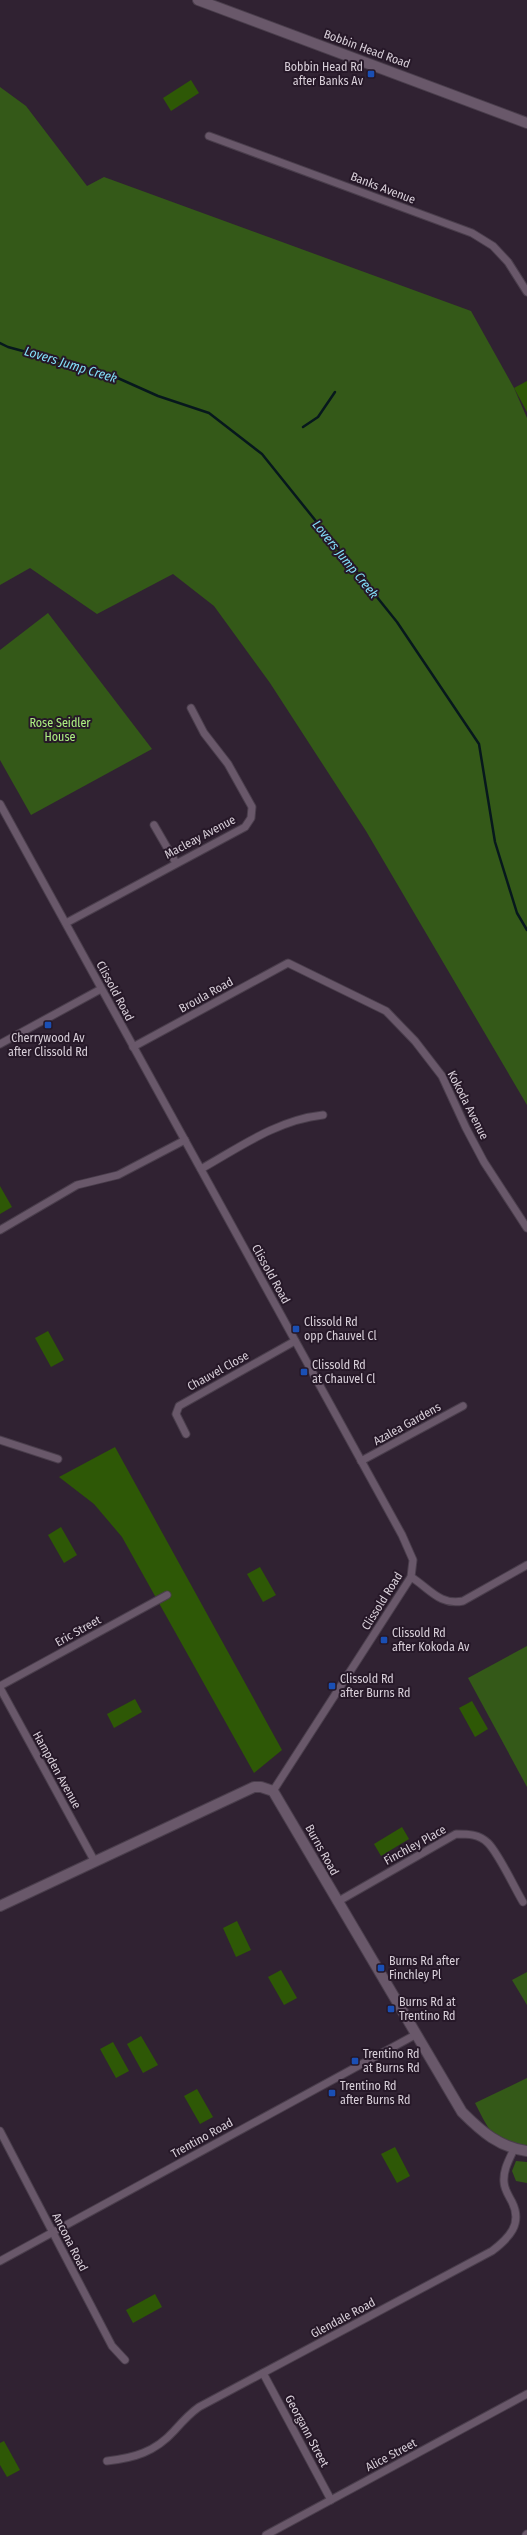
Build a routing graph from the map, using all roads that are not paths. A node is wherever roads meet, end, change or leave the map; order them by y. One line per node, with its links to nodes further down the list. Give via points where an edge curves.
1 (198, 0): 2 (main road, Bobbin Head Road)
2 (527, 123)
3 (209, 136): 4 (street, Banks Avenue, via 472,233 493,246 508,262)
4 (527, 292)
5 (191, 708): 8 (street, Macleay Avenue, via 204,733 228,764 252,807 251,818 244,827)
6 (0, 804): 9 (street, Clissold Road)
7 (154, 825): 8 (street)
8 (176, 863): 9 (street, Macleay Avenue)
9 (66, 923): 11 (street, Clissold Road)
10 (288, 963): 13 (street, Broula Road); 17 (street, Kokoda Avenue, via 386,1010 415,1042 442,1076 484,1162)
11 (101, 989): 12 (street); 13 (street, Clissold Road)
12 (0, 1044)
13 (133, 1047): 15 (street, Clissold Road)
14 (323, 1116): 16 (street, via 306,1117 268,1131)
15 (185, 1140): 16 (street, Clissold Road); 18 (street, via 118,1175 77,1185)
16 (201, 1169): 19 (street, Clissold Road)
17 (527, 1228)
18 (0, 1230)
19 (296, 1341): 21 (street, Chauvel Close, via 180,1406 176,1414); 24 (street, Clissold Road)
20 (463, 1406): 24 (street, Azalea Gardens)
21 (186, 1434)
22 (0, 1440): 23 (street)
23 (58, 1459)
24 (361, 1461): 26 (street, Clissold Road, via 410,1550 413,1560)
25 (527, 1565): 26 (street, via 455,1603 435,1596)
26 (411, 1576): 29 (street, Clissold Road)
27 (167, 1595): 28 (street, Eric Street)
28 (0, 1687): 30 (street, Hampden Avenue)
29 (272, 1792): 30 (main road, via 254,1787); 31 (main road, Burns Road)
30 (95, 1862): 33 (main road)
31 (337, 1902): 32 (street, Finchley Place, via 456,1834 473,1835 489,1843); 34 (main road, Burns Road)
32 (523, 1902)
33 (0, 1906)
34 (415, 2035): 36 (main road, Burns Road, via 462,2112 485,2135); 38 (street, Trentino Road)
35 (0, 2131): 38 (street, Ancona Road)
36 (514, 2149): 37 (main road, Burns Road); 41 (street, Glendale Road, via 505,2168 504,2183 516,2210 517,2222 492,2252)
37 (527, 2151)
38 (52, 2232): 39 (street, Trentino Road); 40 (street, Ancona Road, via 112,2346)
39 (0, 2261)
40 (125, 2360)
41 (263, 2373): 43 (street, Glendale Road, via 194,2410 160,2444 150,2450 132,2457); 44 (street, Georgann Street)
42 (527, 2394): 44 (street, Alice Street)
43 (107, 2460)
44 (331, 2500): 45 (street, Alice Street)
45 (266, 2535)

